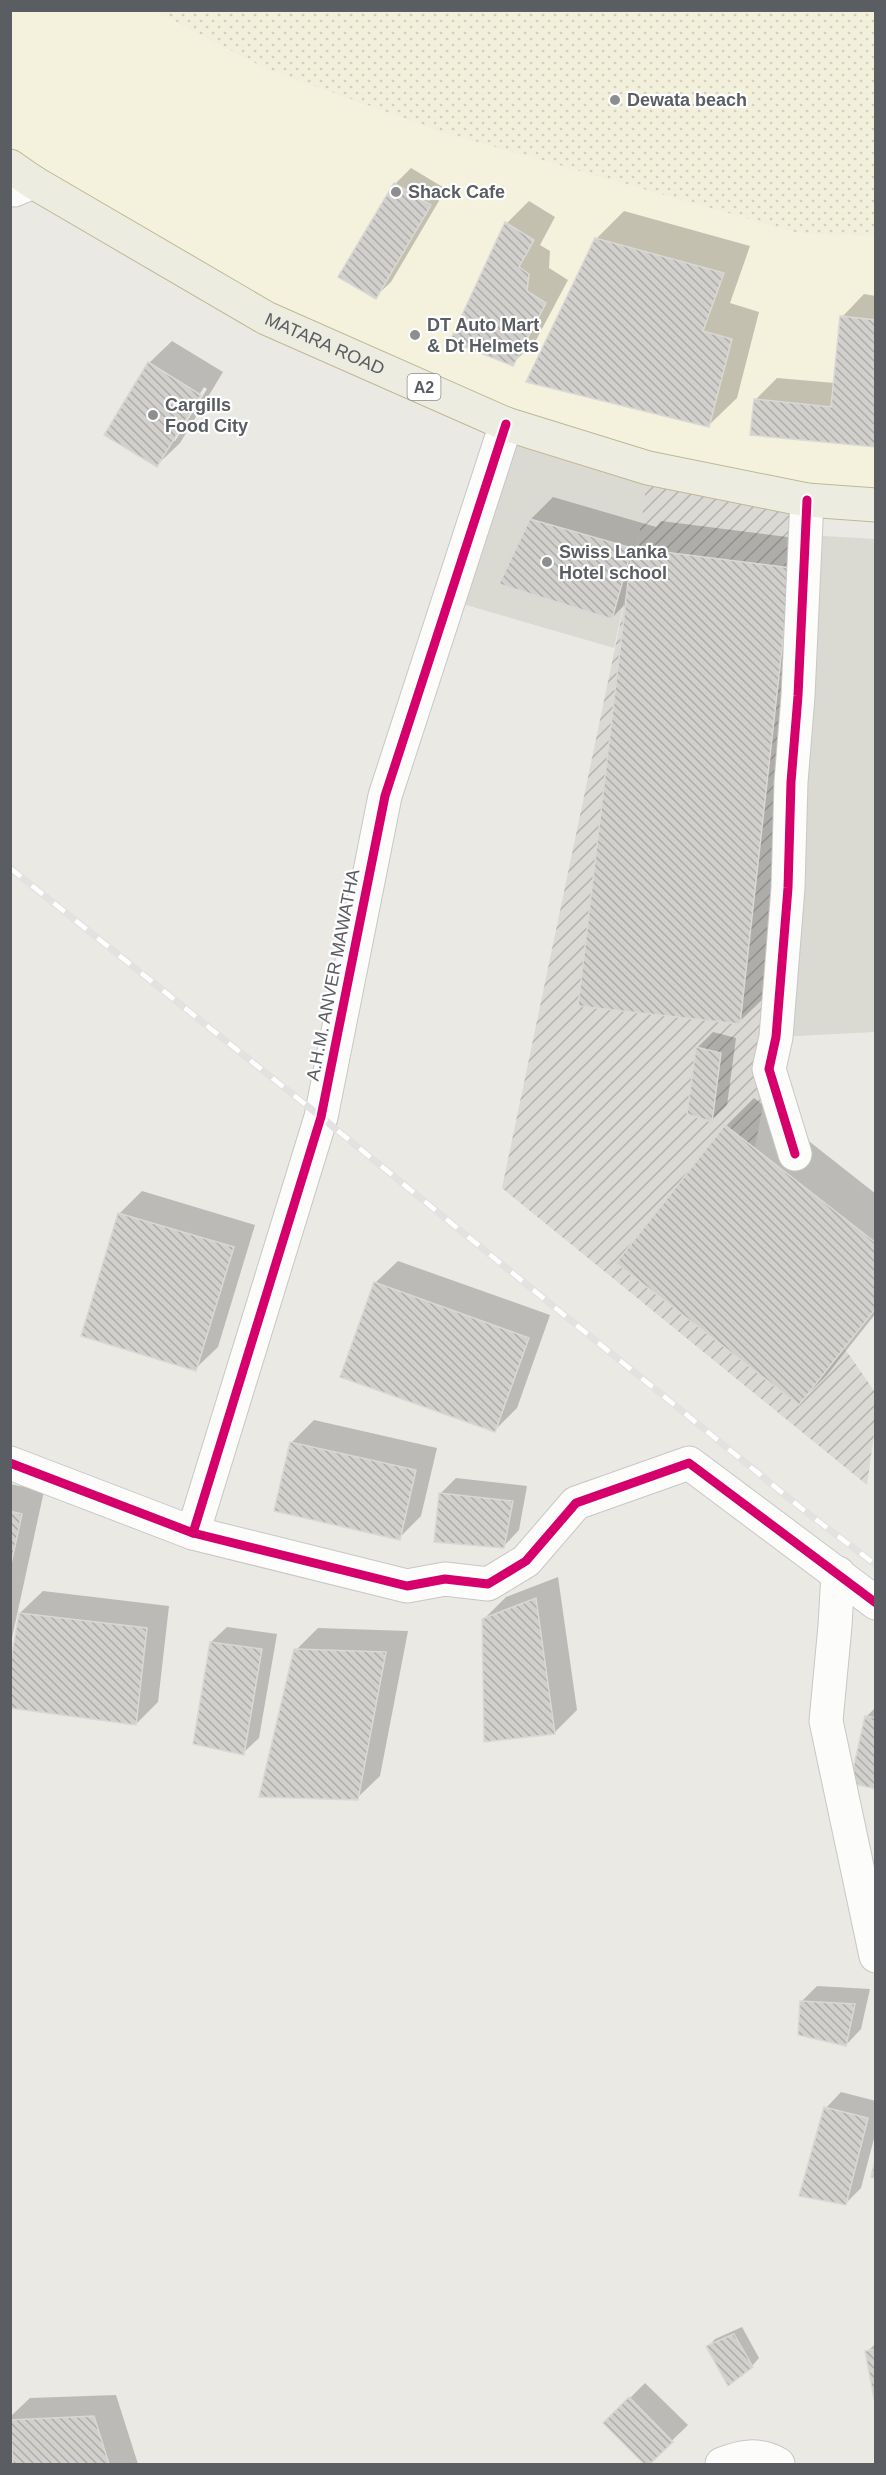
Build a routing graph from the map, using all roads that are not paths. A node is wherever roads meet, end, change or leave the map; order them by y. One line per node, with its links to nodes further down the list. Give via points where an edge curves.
1 (18, 179): 2 (highway, MATARA ROAD / A2, via 266,318)
2 (506, 424): 3 (highway, MATARA ROAD / A2, via 648,468); 7 (street, A.H.M. ANVER MAWATHA, via 385,796 321,1117)
3 (807, 500): 4 (highway, MATARA ROAD / A2); 5 (street, via 788,888 776,1037 769,1069)
4 (876, 505)
5 (795, 1154)
6 (10, 1463): 7 (street)
7 (193, 1533): 8 (street, via 407,1586 445,1580 488,1584 526,1561 576,1503 688,1463)
8 (838, 1573): 9 (street); 10 (street, via 826,1721)
9 (876, 1603)
10 (876, 1956)
11 (722, 2464): 12 (street, via 741,2457 768,2459)
12 (778, 2464)

